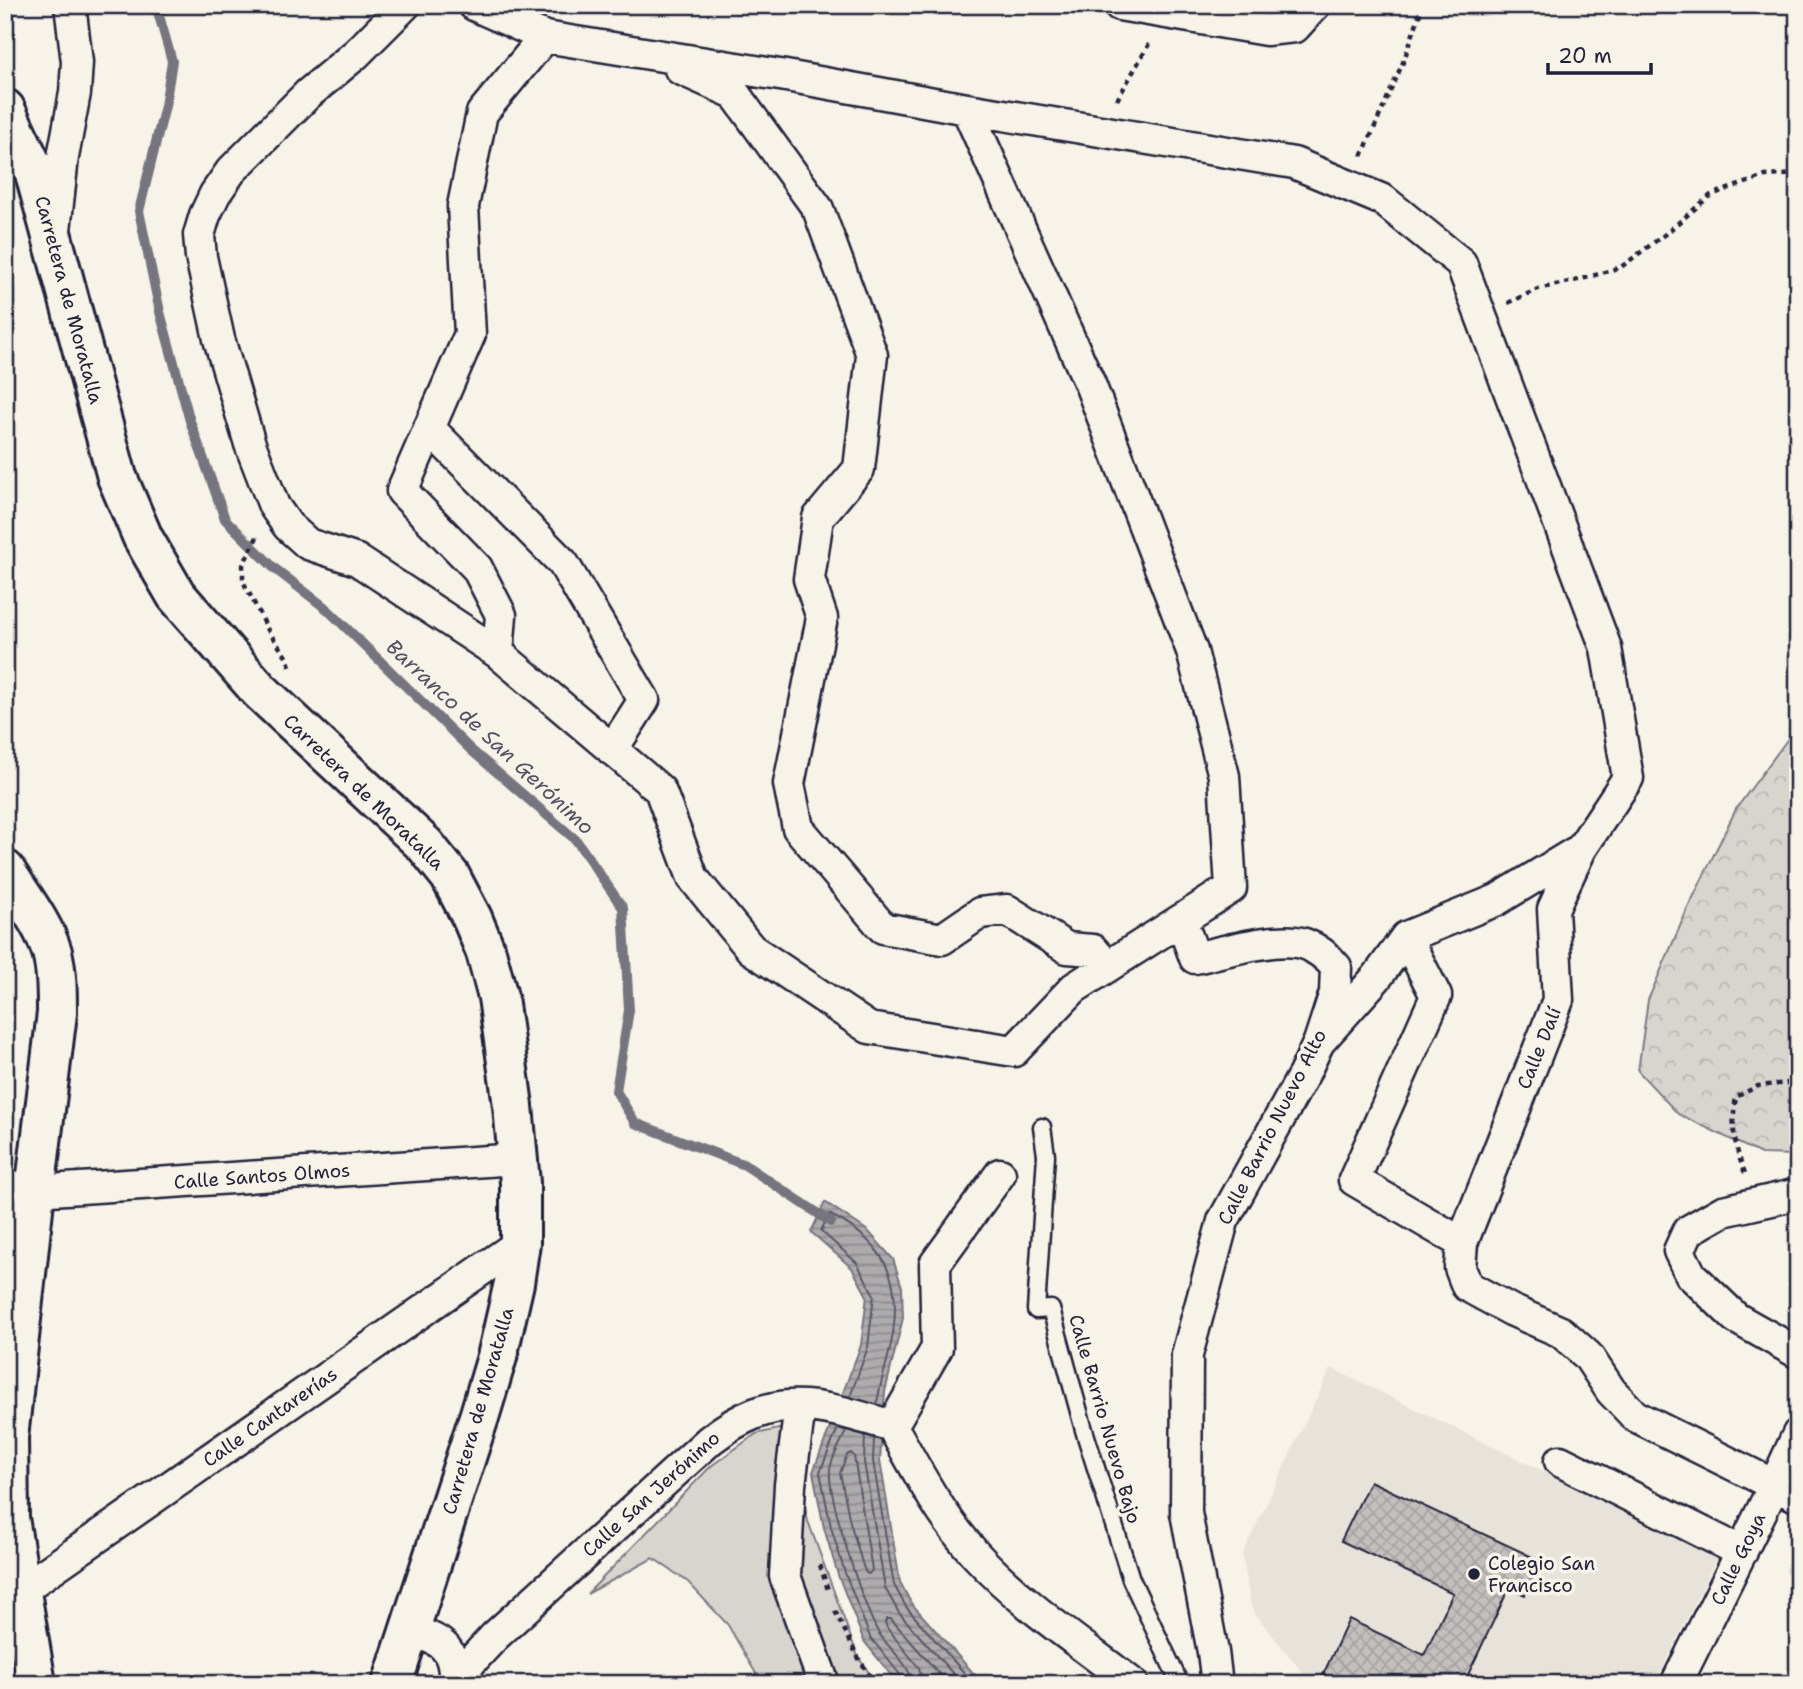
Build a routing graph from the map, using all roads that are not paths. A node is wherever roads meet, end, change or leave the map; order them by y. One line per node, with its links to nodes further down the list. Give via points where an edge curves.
1 (70, 5): 11 (street, via 77,62 75,93)
2 (405, 5): 13 (street, via 231,171 205,215 199,235 201,257 250,444 274,506 288,526 308,544 357,560)
3 (474, 5): 7 (street)
4 (1315, 5): 6 (street, via 1295,27 1266,30)
5 (1130, 6): 6 (street)
6 (1255, 17)
7 (545, 37): 8 (street); 12 (street, via 482,113 463,206 470,334)
8 (644, 53): 10 (street, Calle Dalí); 19 (street, via 734,93 818,209 872,355 859,469 818,518 809,579 822,618 789,784 798,828 883,929 942,939 980,913 1007,910 1067,948 1093,950)
9 (5, 109): 11 (main road, Carretera de Moratalla, via 34,170)
10 (967, 109): 15 (street, Calle Dalí, via 1294,163 1383,200 1461,262 1606,648 1628,778); 17 (street, via 1090,384 1192,651 1224,776 1231,888)
11 (53, 244): 22 (main road, Carretera de Moratalla, via 117,477 143,538 176,595 259,690 425,845 450,876 472,918 498,997)
12 (429, 428): 13 (street, via 402,491 477,568 501,615); 14 (street, via 563,563 643,700)
13 (498, 653): 14 (street)
14 (612, 750): 19 (street, via 660,790 693,878 751,949 869,1028 1014,1051 1074,988)
15 (1581, 849): 18 (street, via 1497,900); 27 (street, Calle Dalí, via 1553,909 1558,1000)
16 (5, 870): 24 (main road, via 51,950 57,1013)
17 (1181, 919): 19 (street); 20 (street, Calle Barrio Nuevo Alto, via 1195,958 1273,942 1303,943 1326,954 1336,967 1335,993)
18 (1406, 937): 20 (street); 27 (street, via 1436,996 1354,1180)
19 (1107, 966)
20 (1319, 1042): 44 (street, Calle Barrio Nuevo Alto, via 1223,1221 1187,1355 1186,1513)
21 (1042, 1127): 43 (lane, Calle Barrio Nuevo Bajo, via 1046,1155 1036,1310 1051,1309 1131,1579)
22 (519, 1159): 24 (street, Calle Santos Olmos); 26 (main road, Carretera de Moratalla)
23 (1000, 1174): 30 (street, via 934,1264 937,1348)
24 (20, 1188): 35 (main road, via 8,1452 9,1518)
25 (1798, 1194): 28 (street, via 1723,1211 1688,1230 1679,1251 1691,1275 1736,1318)
26 (520, 1243): 35 (street, Calle Cantarerías); 36 (main road, Carretera de Moratalla, via 493,1369)
27 (1462, 1243): 33 (street, via 1460,1268 1467,1286 1561,1332 1588,1356 1635,1416)
28 (1798, 1353)
29 (800, 1406): 30 (street, Calle San Jerónimo); 37 (street, Calle San Jerónimo, via 760,1410 731,1423); 41 (street, via 789,1485 785,1576)
30 (887, 1424): 42 (street, via 936,1504 976,1555 1017,1594)
31 (1798, 1434): 33 (street, Calle Goya)
32 (1560, 1461): 34 (street)
33 (1786, 1491): 34 (street, Calle Goya)
34 (1742, 1552): 45 (street, Calle Goya)
35 (20, 1591): 38 (main road)
36 (419, 1633): 37 (street, via 465,1639); 39 (main road, Carretera de Moratalla); 40 (street, via 448,1650)
37 (495, 1636): 40 (street, Calle San Jerónimo)
38 (36, 1684)
39 (392, 1684)
40 (455, 1684)
41 (824, 1684)
42 (1133, 1684)
43 (1180, 1684)
44 (1217, 1684)
45 (1675, 1684)

